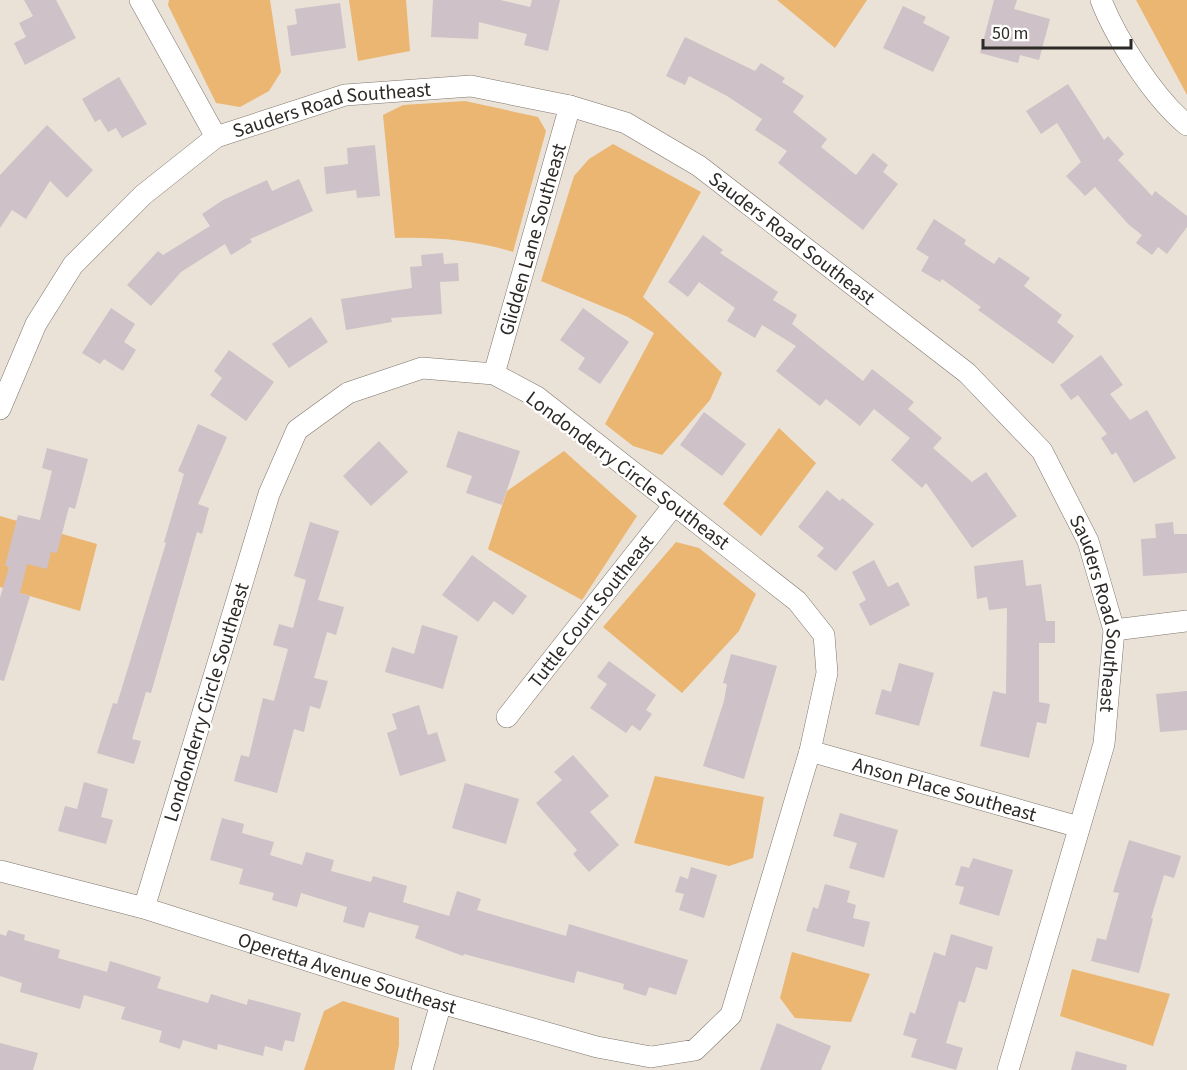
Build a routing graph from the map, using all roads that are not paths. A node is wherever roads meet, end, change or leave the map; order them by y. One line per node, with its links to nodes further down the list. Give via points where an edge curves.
1 (140, 0): 5 (street)
2 (1101, 0): 4 (street, via 1117,34 1170,111)
3 (570, 106): 5 (street, Sauders Road Southeast, via 471,86 345,95); 6 (street, Glidden Lane Southeast); 10 (street, Sauders Road Southeast, via 626,123 699,166 967,374 1042,451 1088,542)
4 (1187, 125)
5 (216, 137): 7 (street, Sauders Road Southeast, via 143,195 73,265 36,324)
6 (494, 374): 8 (street, Londonderry Circle Southeast, via 537,397); 15 (street, Londonderry Circle Southeast, via 422,368 348,393 297,430 269,494)
7 (0, 409)
8 (674, 505): 11 (street, Tuttle Court Southeast); 12 (street, Londonderry Circle Southeast, via 797,601 824,636 827,673)
9 (1187, 621): 10 (street)
10 (1114, 630): 13 (street, Sauders Road Southeast, via 1104,744)
11 (507, 717)
12 (810, 751): 13 (street, Anson Place Southeast); 17 (street, Londonderry Circle Southeast, via 731,1015)
13 (1079, 827): 19 (street, Sauders Road Southeast)
14 (0, 871): 15 (street, Operetta Avenue Southeast)
15 (144, 908): 16 (street, Operetta Avenue Southeast)
16 (441, 1003): 17 (street, Operetta Avenue Southeast, via 597,1047 651,1057); 18 (street)
17 (695, 1050)
18 (422, 1070)
19 (1008, 1070)

